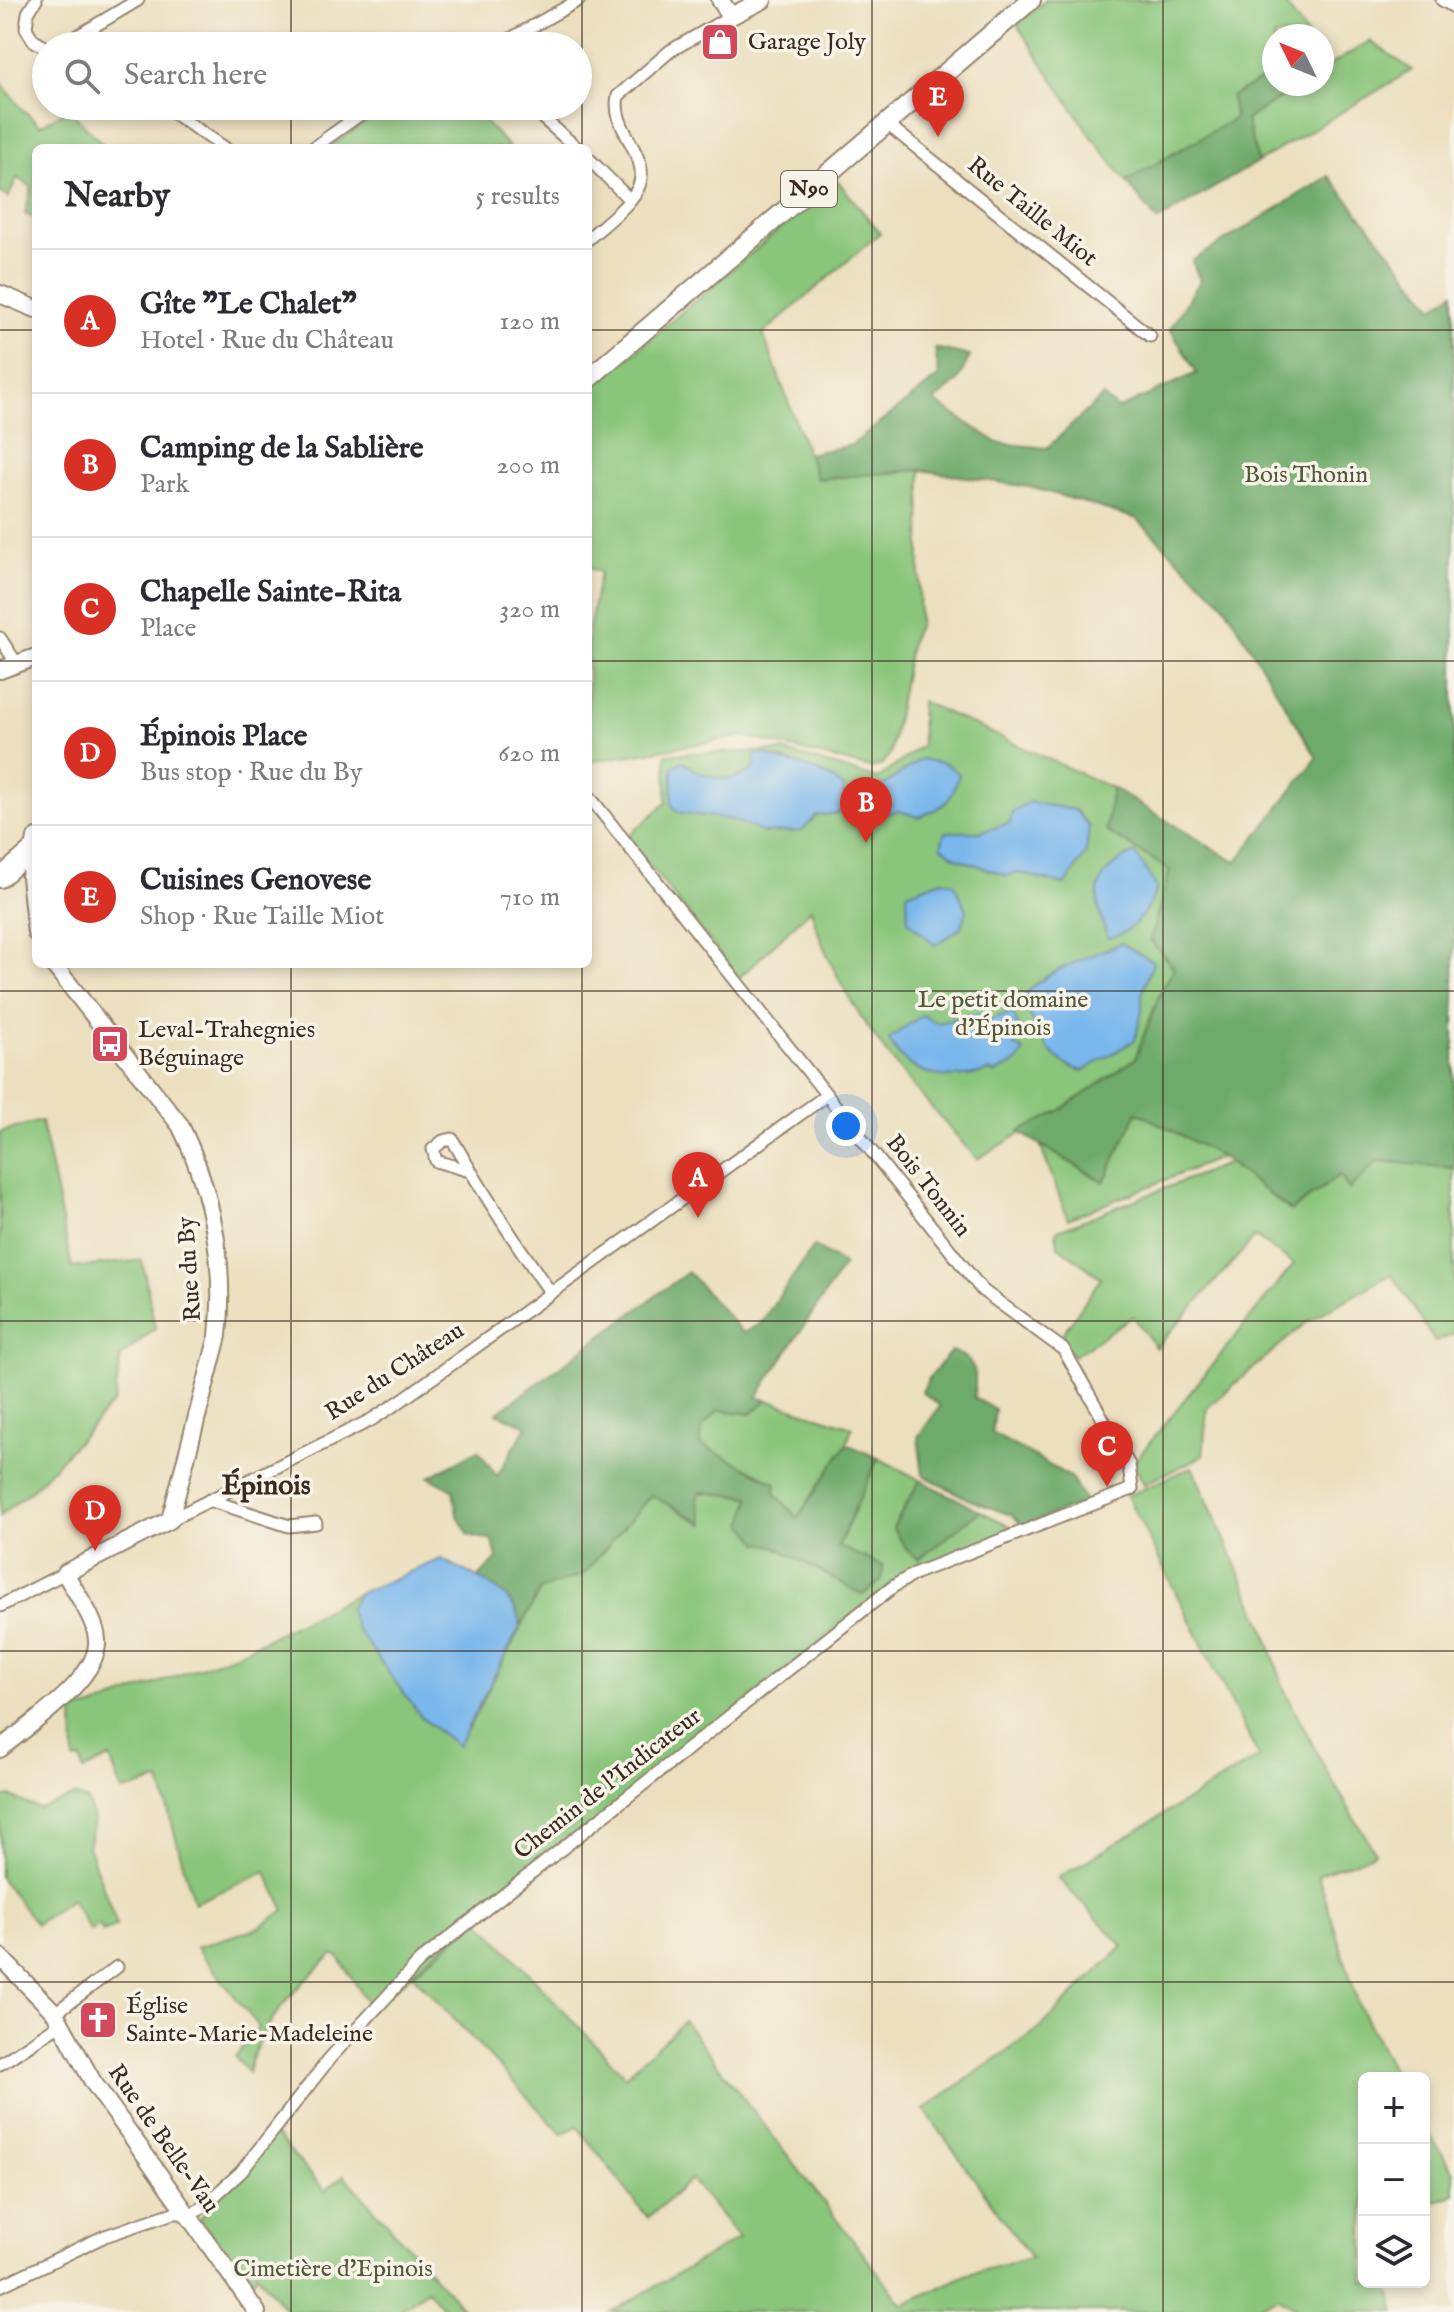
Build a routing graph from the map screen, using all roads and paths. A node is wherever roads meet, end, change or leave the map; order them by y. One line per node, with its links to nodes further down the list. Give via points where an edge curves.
1 (36, 0): 12 (street, via 26,28)
2 (579, 0): 11 (street)
3 (720, 0): 9 (street)
4 (763, 0): 9 (street)
5 (1031, 0): 16 (main road, N90)
6 (1442, 0): 8 (street)
7 (135, 1): 10 (street)
8 (1454, 7)
9 (731, 16): 21 (street, via 670,51 618,96 618,122 641,166 640,184)
10 (84, 32)
11 (523, 32)
12 (32, 38)
13 (184, 120): 17 (street)
14 (352, 120): 18 (street)
15 (545, 120): 19 (street)
16 (886, 123): 25 (street, Rue Taille Miot); 26 (main road, N90)
17 (219, 144)
18 (319, 144)
19 (572, 144)
20 (592, 162): 21 (street)
21 (630, 200): 22 (street)
22 (592, 235)
23 (0, 294): 24 (street)
24 (32, 307)
25 (1150, 336)
26 (592, 376)
27 (0, 638): 29 (street)
28 (32, 658): 29 (street)
29 (17, 664): 30 (street)
30 (0, 670)
31 (592, 800): 37 (street, Bois Tonnin)
32 (32, 848): 33 (main road)
33 (0, 878)
34 (32, 883): 35 (street)
35 (32, 903)
36 (56, 968): 42 (street, Rue du By, via 180,1125 214,1221 218,1336)
37 (827, 1095): 39 (street, Rue du Château); 40 (street, Bois Tonnin, via 982,1290 1064,1350 1129,1465)
38 (470, 1171): 39 (street)
39 (551, 1293): 41 (street, Rue du Château, via 371,1420)
40 (1132, 1489): 51 (street, Chemin de l'Indicateur, via 894,1586 420,1961 330,2058 241,2172 200,2209)
41 (209, 1500): 42 (street, Rue du Château); 43 (street, via 289,1526)
42 (170, 1520): 44 (street)
43 (316, 1523)
44 (65, 1573): 45 (street); 46 (street, via 96,1633 94,1661 84,1678)
45 (0, 1606)
46 (0, 1749)
47 (0, 1957): 49 (street, Rue de Belle-Vau)
48 (117, 1967): 49 (street)
49 (57, 2018): 50 (street); 51 (street, Rue de Belle-Vau, via 93,2082)
50 (0, 2064)
51 (186, 2213): 52 (street, Chemin de l'Indicateur, via 91,2241); 53 (street, Rue de Belle-Vau)
52 (0, 2286)
53 (257, 2312)

